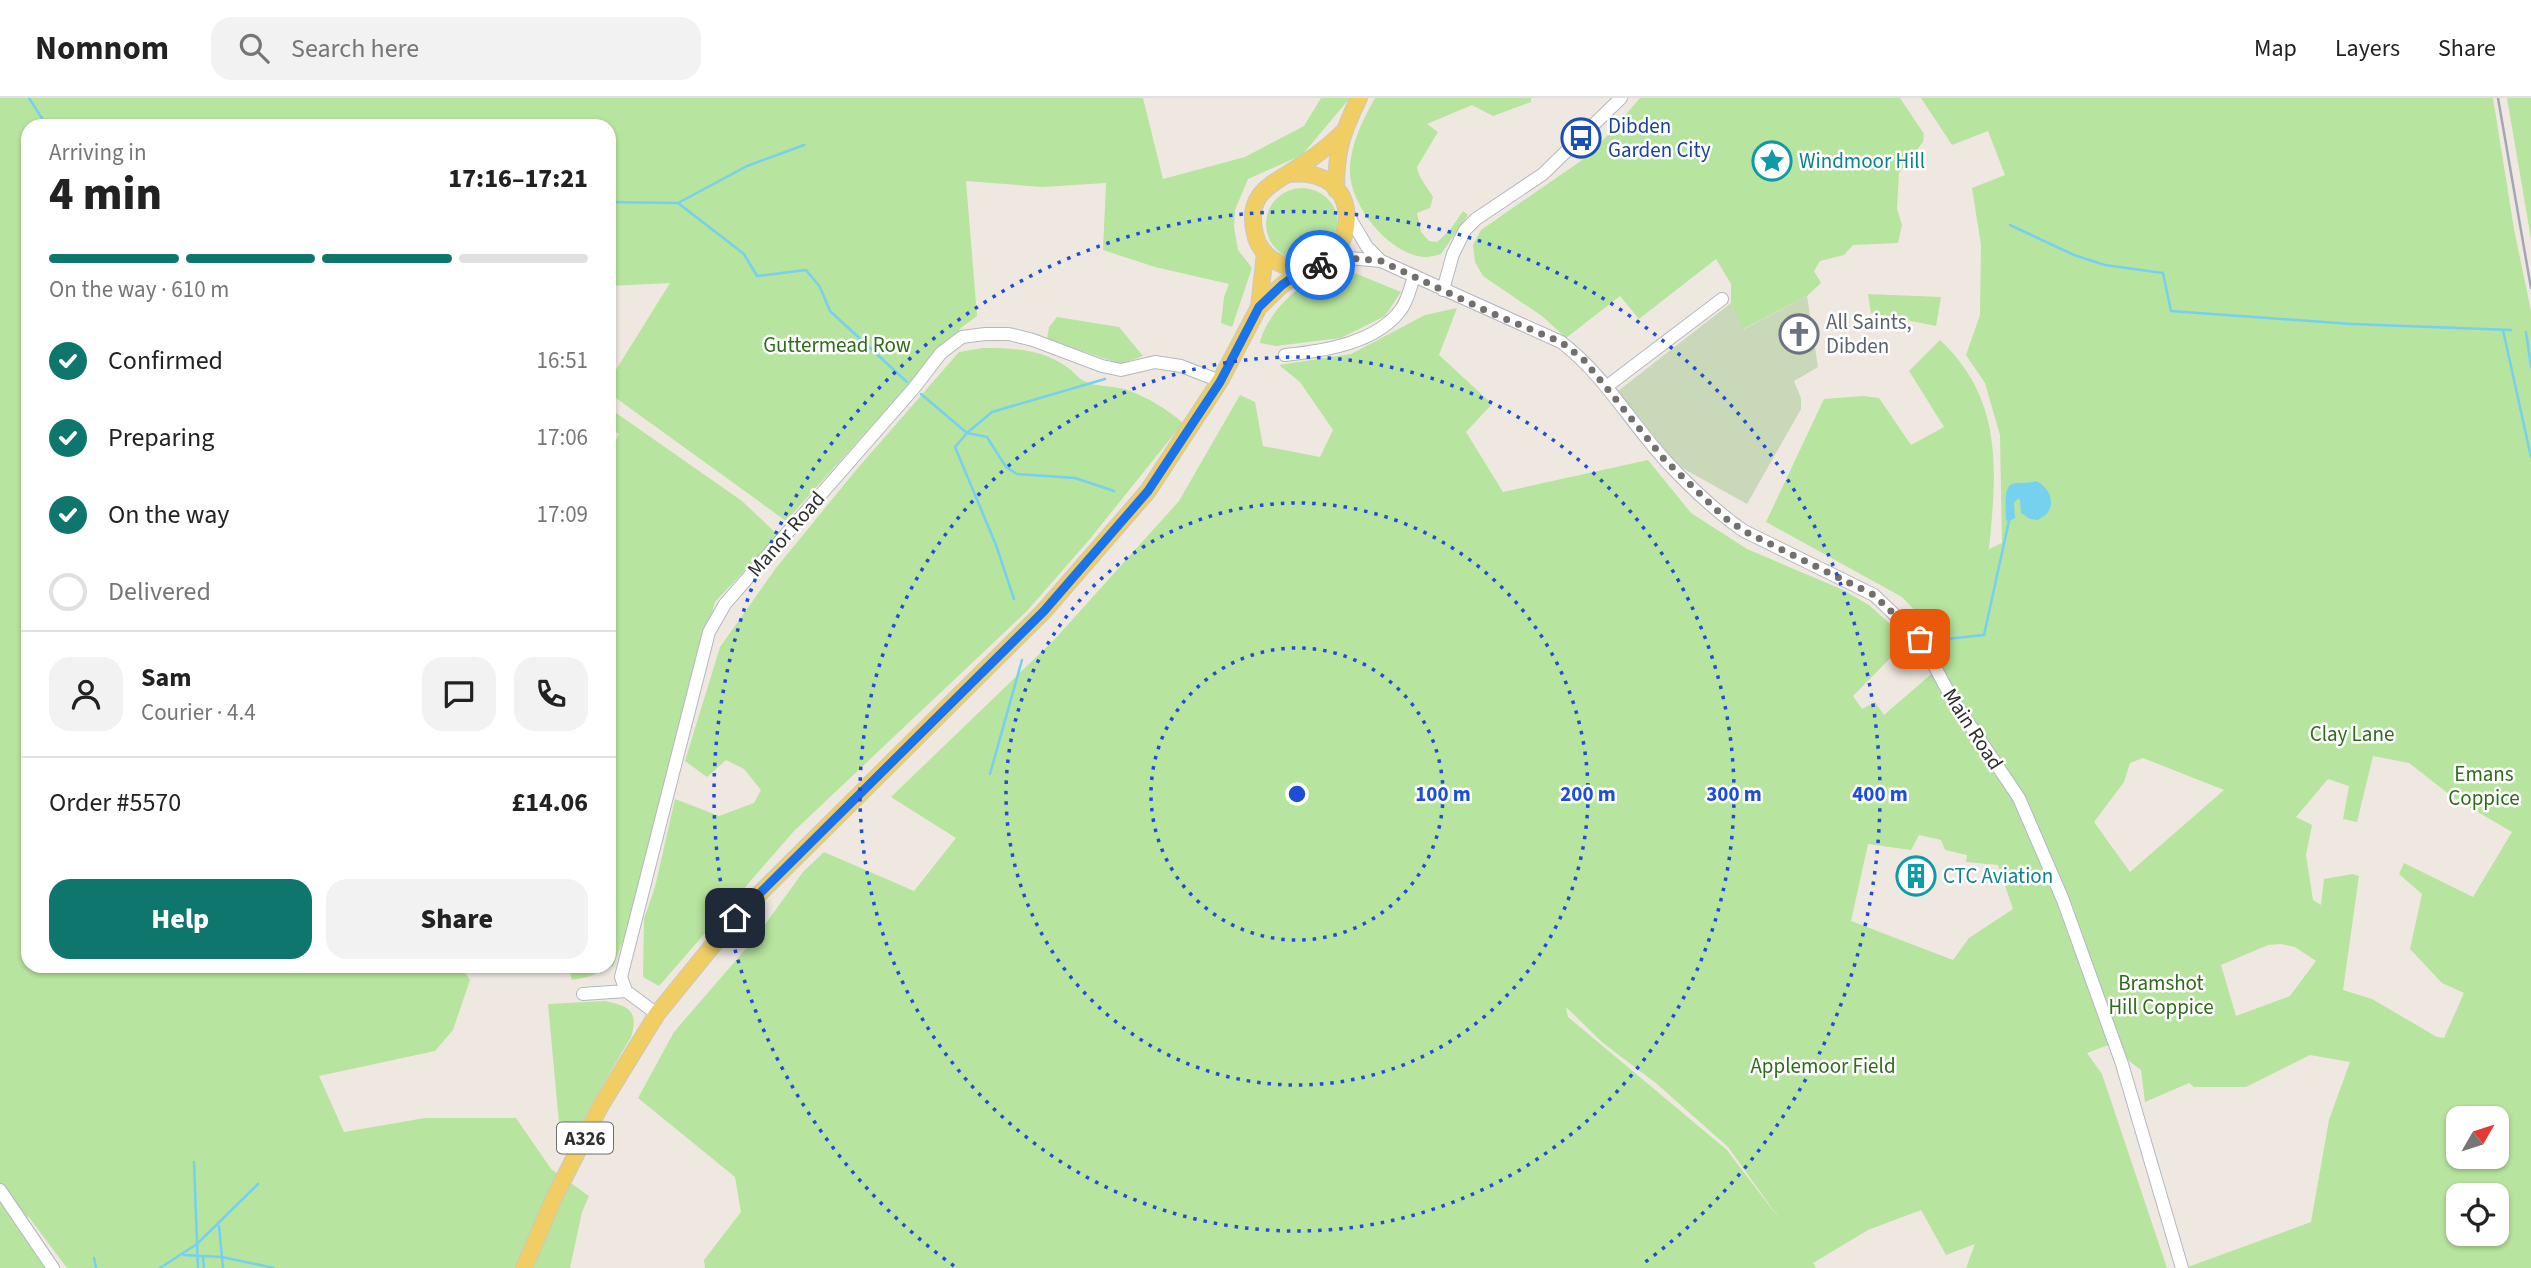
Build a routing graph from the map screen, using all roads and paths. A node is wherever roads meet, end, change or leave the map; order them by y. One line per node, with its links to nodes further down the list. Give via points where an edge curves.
1 (1359, 98): 3 (main road)
2 (1621, 98): 12 (street, via 1544,174 1465,230)
3 (1342, 133): 4 (main road, via 1323,152); 5 (main road)
4 (1288, 174): 5 (main road, via 1314,175); 7 (main road, via 1261,192 1254,207 1252,223)
5 (1336, 190): 6 (main road)
6 (1348, 215): 8 (main road, via 1344,240); 9 (street, Main Road)
7 (1265, 253): 10 (main road, via 1284,265); 14 (main road, A326)
8 (1329, 259): 9 (street, Main Road); 10 (main road)
9 (1381, 261): 11 (street, Main Road)
10 (1306, 268): 14 (main road, A326)
11 (1414, 277): 12 (street, Main Road); 15 (street, via 1407,299 1389,322 1342,345)
12 (1443, 290): 17 (street, Main Road, via 1561,342 1584,360)
13 (1722, 299): 17 (street)
14 (1259, 307): 16 (main road, A326)
15 (1285, 355)
16 (1220, 382): 18 (street, Manor Road, via 1181,366 1155,362 1121,370 1102,366 1009,334 962,337 941,353 725,604 709,632 621,977); 20 (main road, A326, via 1148,491 1044,611 735,918)
17 (1606, 387): 24 (street, Main Road, via 1664,459 1725,518 1874,595 1920,639 1951,697 2019,798 2063,901 2122,1063)
18 (626, 991): 19 (street); 20 (street)
19 (583, 994)
20 (657, 1014): 23 (main road, A326, via 601,1105)
21 (0, 1190): 22 (street)
22 (53, 1268)
23 (524, 1268)
24 (2182, 1268)

